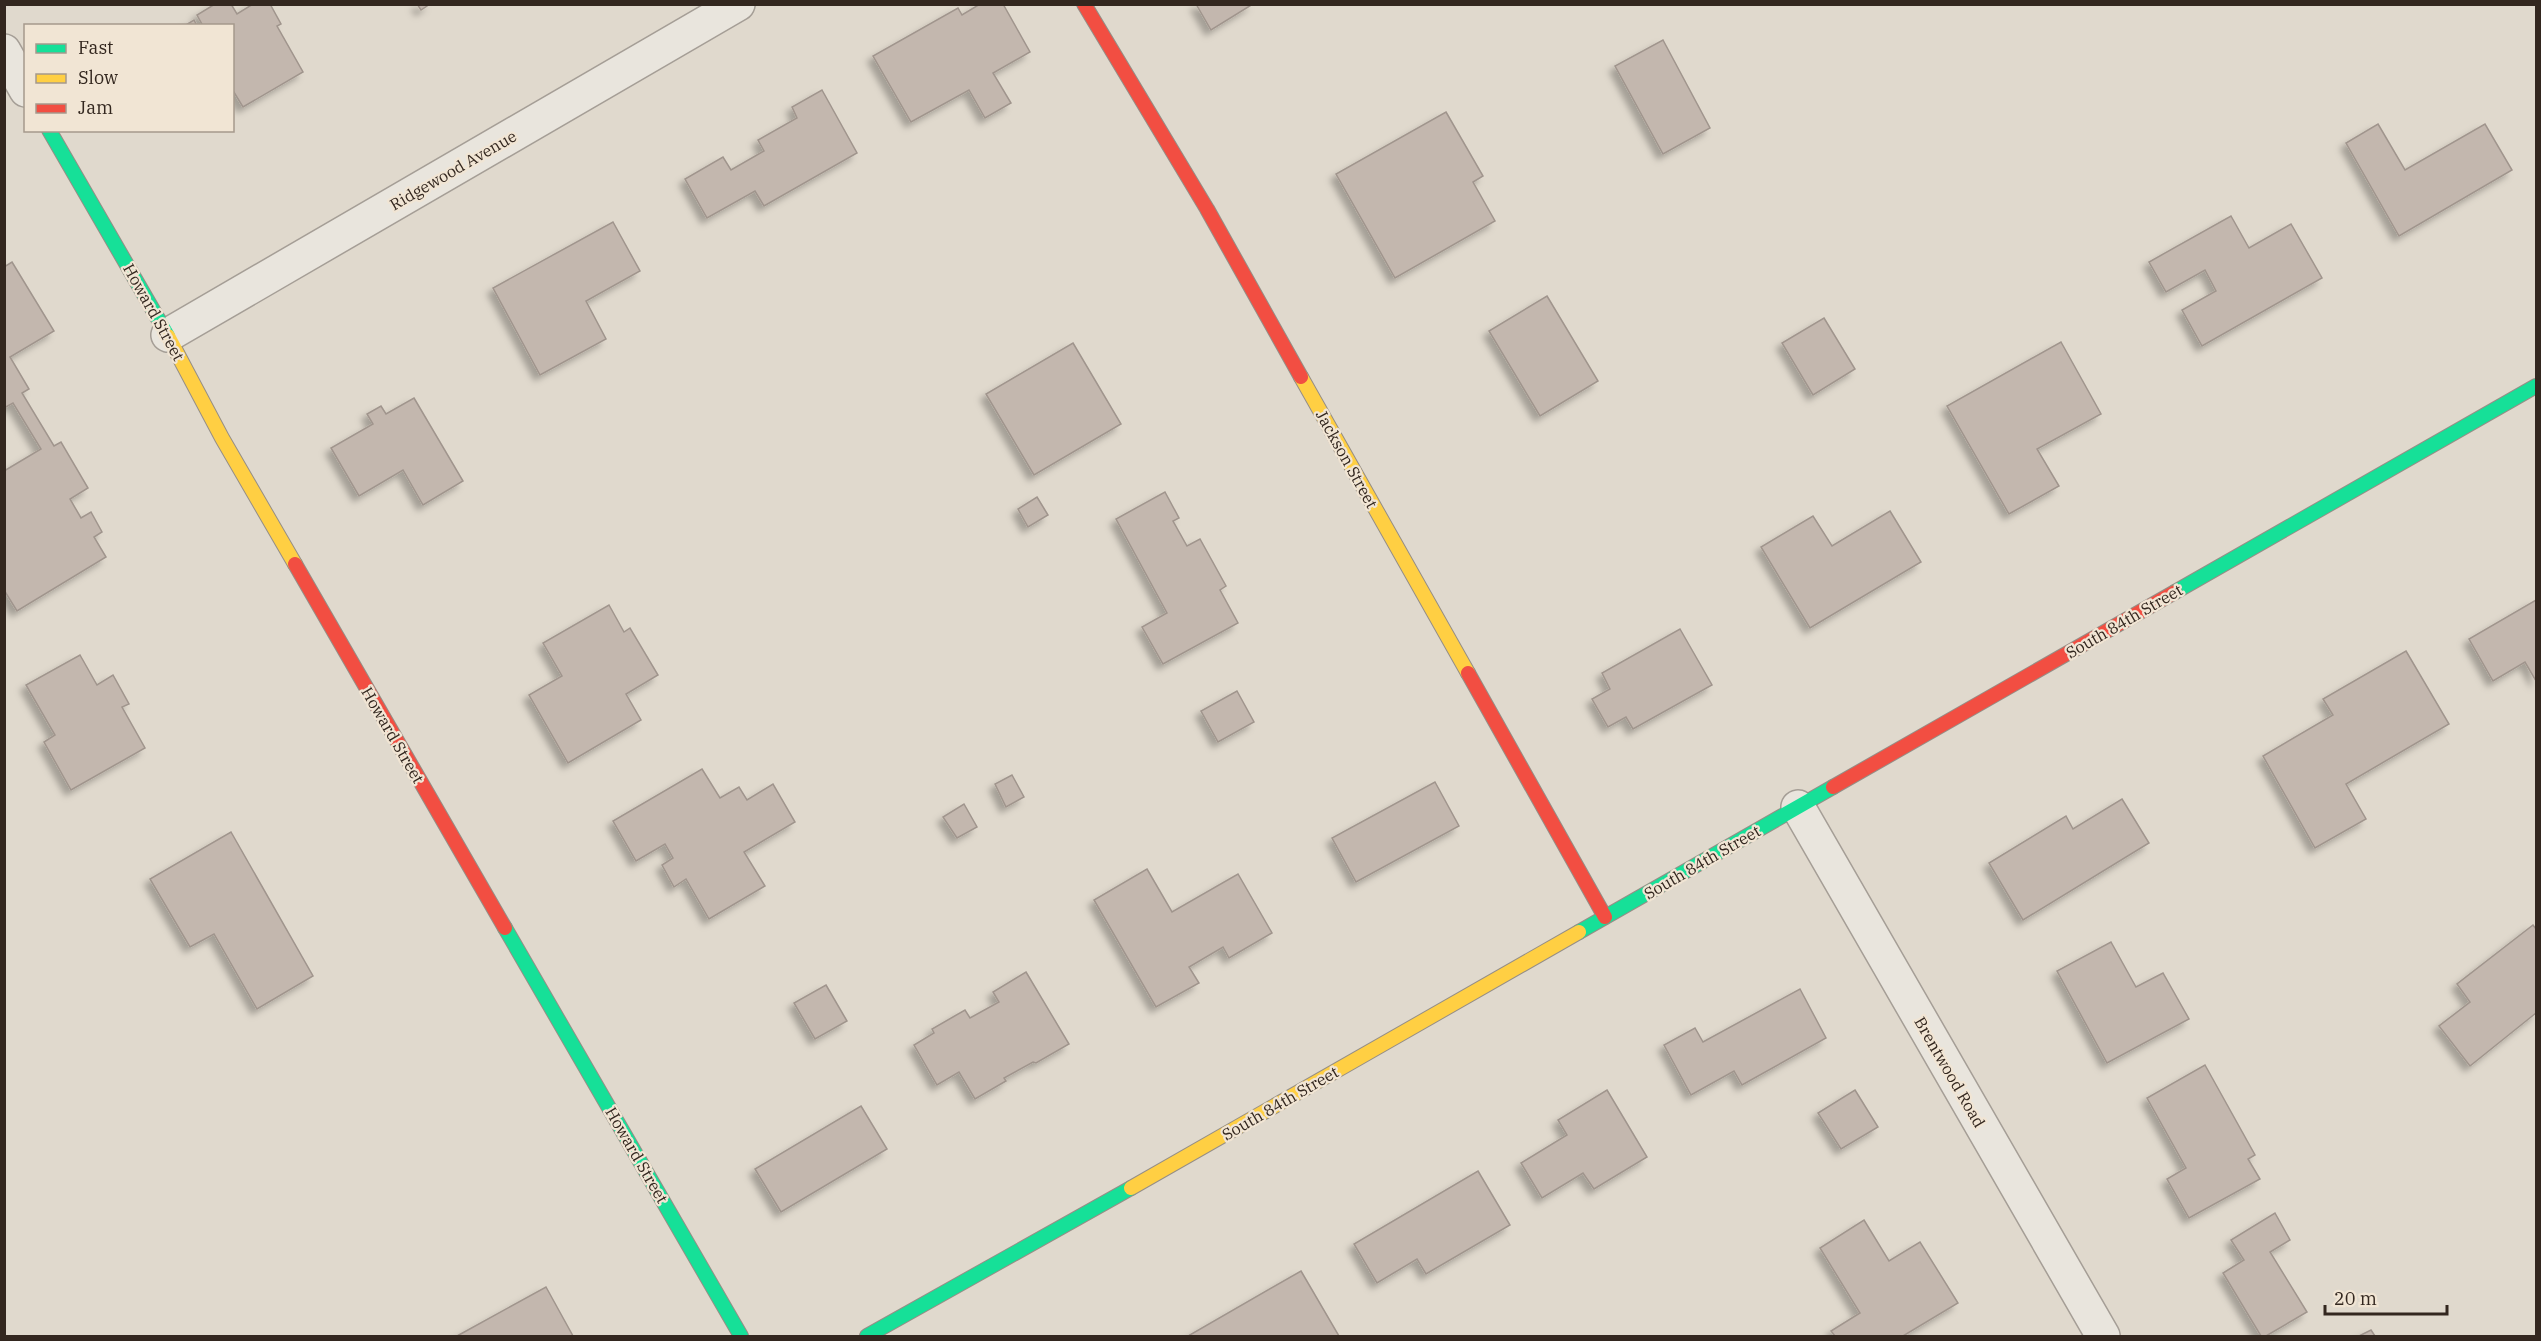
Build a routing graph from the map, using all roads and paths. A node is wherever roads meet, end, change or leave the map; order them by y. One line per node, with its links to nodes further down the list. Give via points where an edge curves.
1 (738, 4): 4 (street, Ridgewood Avenue)
2 (1084, 4): 7 (street, Jackson Street, via 1207,209)
3 (50, 132): 4 (street, Howard Street)
4 (168, 335): 8 (street, Howard Street, via 234,459)
5 (2536, 386): 6 (street, South 84th Street)
6 (1798, 807): 7 (street, South 84th Street); 10 (street, Brentwood Road)
7 (1605, 917): 9 (street, South 84th Street)
8 (741, 1336)
9 (867, 1336)
10 (2103, 1336)

